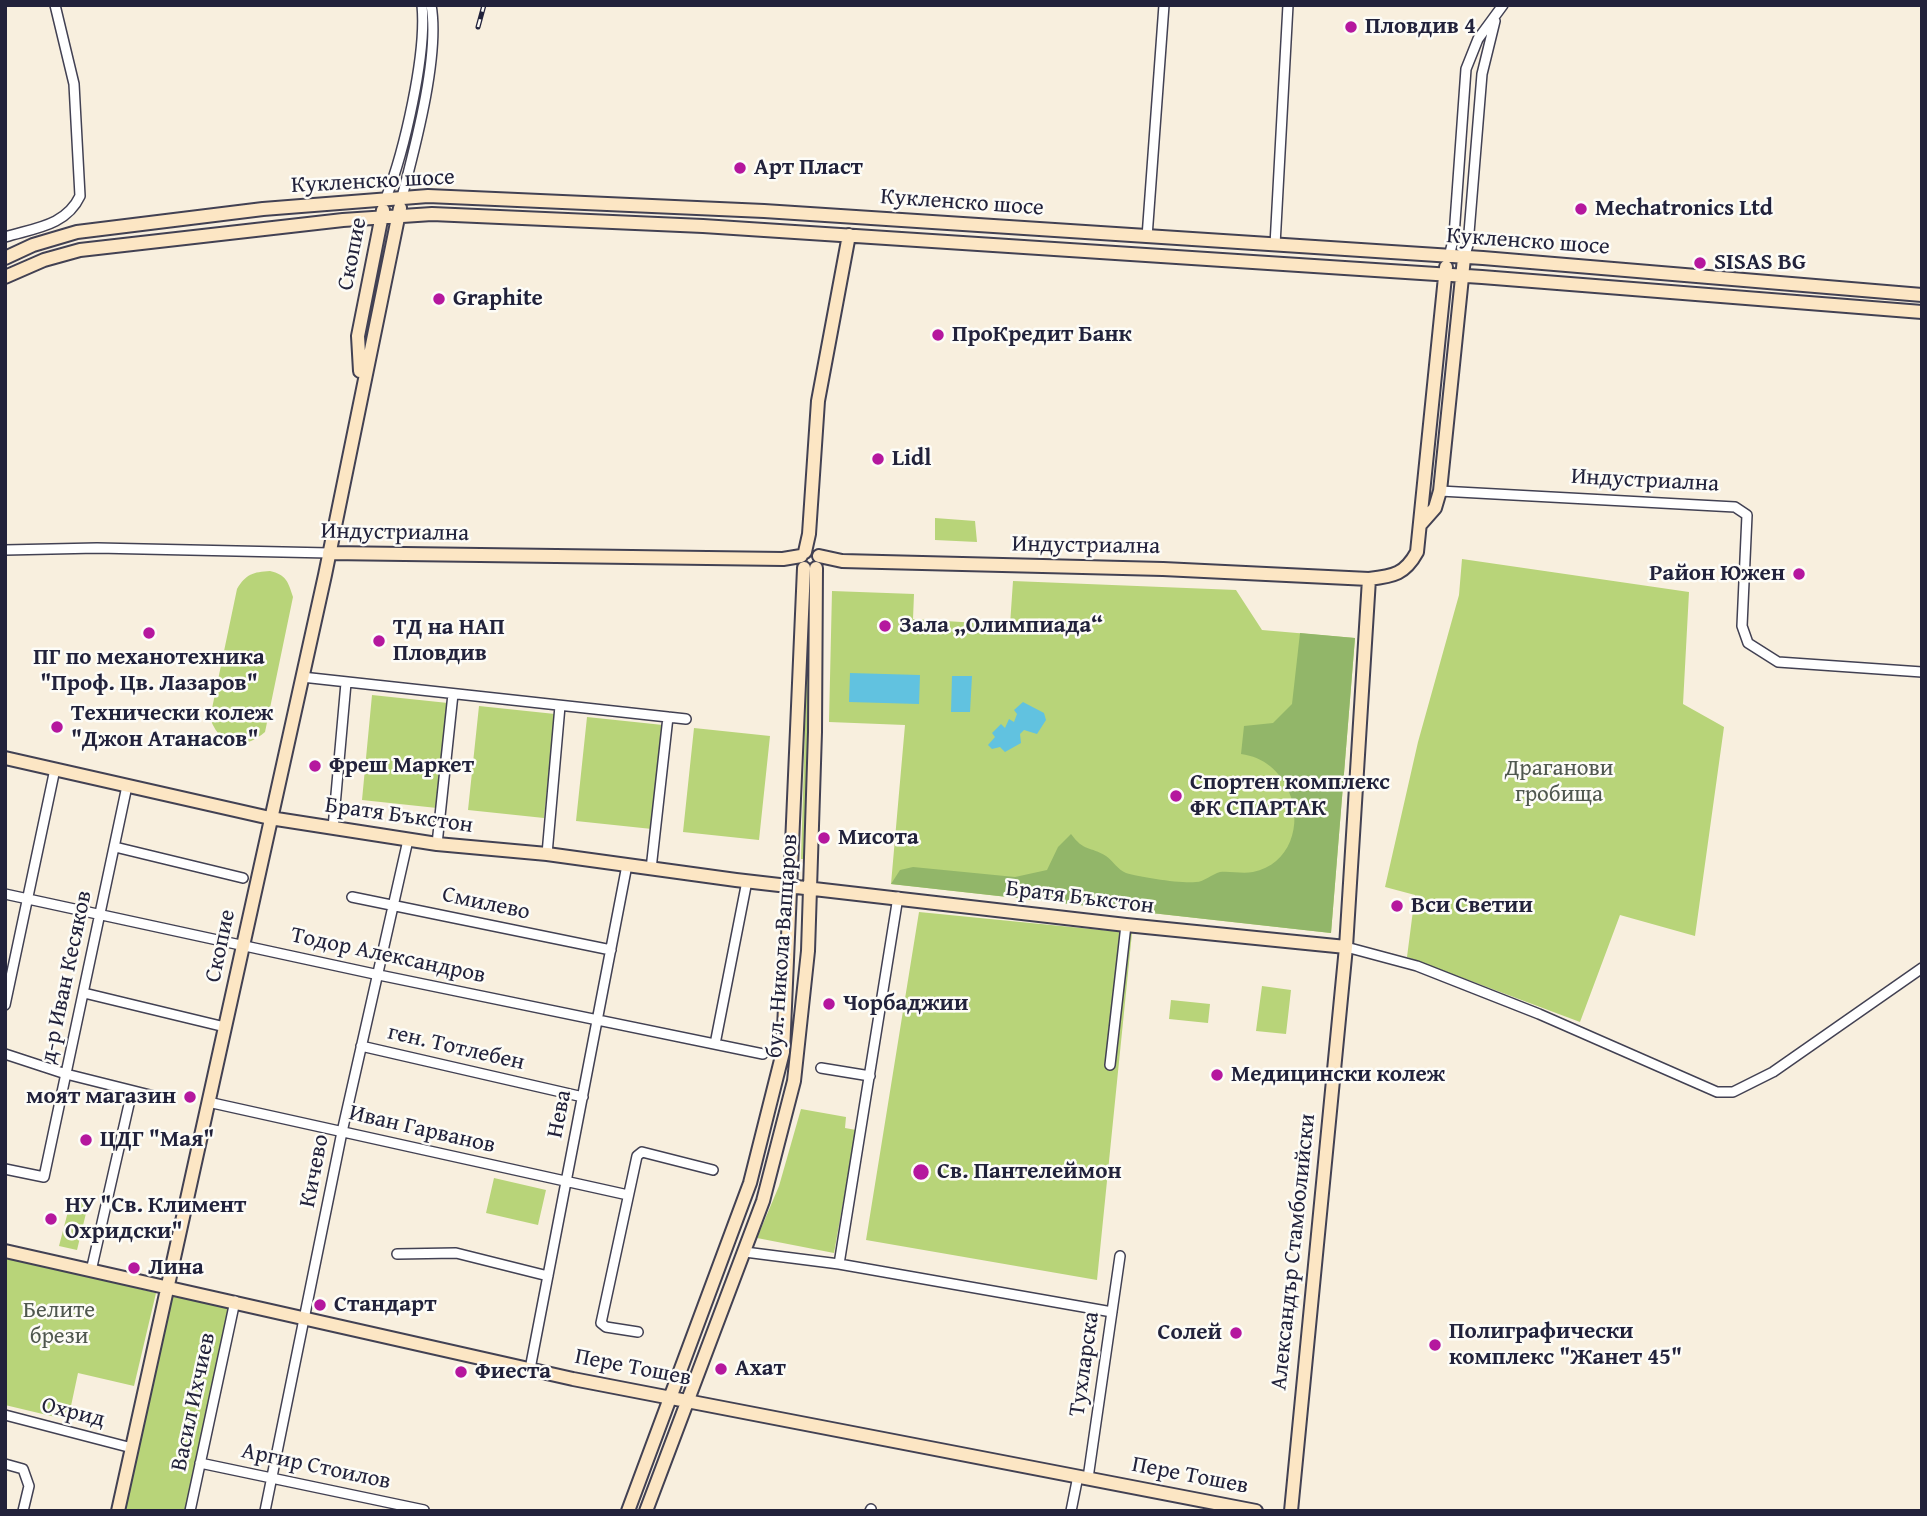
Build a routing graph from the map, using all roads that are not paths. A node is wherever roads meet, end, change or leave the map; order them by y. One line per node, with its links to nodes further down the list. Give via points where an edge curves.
1 (55, 5): 15 (street, via 74,84 80,196 73,211 55,222)
2 (422, 5): 8 (street, Скопие, via 424,32)
3 (431, 5): 9 (street, via 433,34)
4 (1164, 5): 16 (street)
5 (1289, 5): 17 (street)
6 (1503, 5): 7 (street)
7 (1495, 18): 18 (street, via 1478,38 1466,69); 20 (street, via 1482,74)
8 (415, 82): 9 (street); 11 (street, Скопие, via 398,166)
9 (426, 86): 10 (street)
10 (402, 197): 11 (street, Кукленско шосе); 12 (street, Скопие); 16 (street, Кукленско шосе, via 764,211)
11 (386, 198): 13 (street, Скопие); 19 (street, Кукленско шосе, via 77,232 33,244)
12 (398, 216): 13 (street, Кукленско шосе); 14 (street, Кукленско шосе); 26 (street, Скопие)
13 (382, 217): 23 (street, Кукленско шосе, via 80,250); 26 (street, Скопие, via 358,336)
14 (849, 235): 21 (street, Кукленско шосе); 31 (street, бул. Никола Вапцаров, via 818,401)
15 (5, 237)
16 (1147, 237): 17 (street, Кукленско шосе)
17 (1275, 245): 18 (street, Кукленско шосе)
18 (1449, 257): 20 (street, Кукленско шосе); 21 (street, Индустриална)
19 (5, 258)
20 (1464, 258): 22 (street, Индустриална); 24 (street, Кукленско шосе)
21 (1444, 275): 22 (street, Кукленско шосе); 28 (street, Индустриална)
22 (1460, 276): 25 (street, Кукленско шосе); 27 (street, Индустриална)
23 (5, 277)
24 (1922, 295)
25 (1922, 312)
26 (361, 389): 30 (street, Скопие)
27 (1440, 491): 28 (street, Индустриална, via 1435,508); 33 (street, Индустриална, via 1735,507 1747,515 1742,626 1748,643 1778,662)
28 (1420, 525): 32 (street, Индустриална, via 1417,552 1409,567 1397,575)
29 (5, 550): 30 (street, Индустриална)
30 (329, 554): 31 (street, Индустриална); 34 (street, Скопие)
31 (810, 560): 32 (street, Индустриална); 53 (street, бул. Никола Вапцаров); 54 (street, бул. Никола Вапцаров)
32 (1369, 579): 63 (street, Александър Стамболийски)
33 (1922, 672)
34 (302, 677): 35 (street); 43 (street, Скопие)
35 (346, 684): 36 (street); 44 (street)
36 (453, 694): 37 (street); 46 (street)
37 (560, 706): 38 (street); 48 (street)
38 (668, 717): 39 (street); 50 (street)
39 (686, 719)
40 (5, 758): 41 (street, Братя Бъкстон)
41 (55, 769): 42 (street, Братя Бъкстон); 58 (street)
42 (127, 786): 43 (street, Братя Бъкстон); 47 (street, д-р Иван Кесяков)
43 (270, 818): 44 (street, Братя Бъкстон); 62 (street, Скопие)
44 (332, 828): 45 (street, Братя Бъкстон)
45 (408, 840): 46 (street, Братя Бъкстон); 59 (street, Кичево)
46 (437, 844): 48 (street, Братя Бъкстон)
47 (114, 847): 51 (street); 60 (street, д-р Иван Кесяков)
48 (547, 854): 49 (street, Братя Бъкстон)
49 (627, 865): 50 (street, Братя Бъкстон); 64 (street, Нева)
50 (651, 869): 52 (street, Братя Бъкстон)
51 (243, 878)
52 (747, 881): 53 (street, Братя Бъкстон); 71 (street)
53 (792, 885): 54 (street, Братя Бъкстон); 101 (street, бул. Никола Вапцаров, via 785,1028 768,1120 727,1250)
54 (810, 886): 57 (street, Братя Бъкстон); 89 (street, бул. Никола Вапцаров, via 804,1012 794,1081 774,1165)
55 (5, 894): 58 (street, Тодор Александров)
56 (352, 897): 59 (street, Смилево)
57 (898, 897): 61 (street, Братя Бъкстон); 78 (street)
58 (28, 899): 60 (street, Тодор Александров); 68 (street)
59 (396, 905): 64 (street, Смилево); 66 (street, Кичево)
60 (99, 913): 62 (street, Тодор Александров); 67 (street, д-р Иван Кесяков)
61 (1126, 925): 63 (street, Братя Бъкстон); 75 (street)
62 (243, 944): 66 (street, Тодор Александров); 70 (street, Скопие)
63 (1346, 947): 65 (street, via 1417,965 1717,1092 1733,1092 1773,1072); 118 (street, Александър Стамболийски)
64 (611, 950): 69 (street, Нева)
65 (1922, 968)
66 (379, 975): 69 (street, Тодор Александров); 72 (street, Кичево)
67 (84, 993): 70 (street); 77 (street, д-р Иван Кесяков)
68 (5, 1005)
69 (597, 1021): 71 (street, Тодор Александров); 80 (street, Нева)
70 (225, 1027): 82 (street, Скопие)
71 (715, 1044): 74 (street, Тодор Александров)
72 (361, 1046): 80 (street, ген. Тотлебен); 83 (street, Кичево)
73 (5, 1054): 77 (street)
74 (763, 1054)
75 (1110, 1065)
76 (821, 1068): 78 (street)
77 (66, 1074): 79 (street); 84 (street, д-р Иван Кесяков, via 44,1177)
78 (870, 1076): 92 (street)
79 (132, 1091): 81 (street); 93 (street)
80 (583, 1097): 86 (street, Нева)
81 (166, 1100)
82 (208, 1102): 83 (street, Иван Гарванов); 95 (street, Скопие)
83 (342, 1132): 86 (street, Иван Гарванов); 98 (street, Кичево)
84 (5, 1169)
85 (713, 1170): 87 (street, via 642,1152 637,1156)
86 (566, 1182): 87 (street, Иван Гарванов); 94 (street, Нева)
87 (628, 1195): 99 (street, via 601,1323)
88 (5, 1251): 93 (street, Пере Тошев)
89 (745, 1252): 92 (street); 102 (street, бул. Никола Вапцаров)
90 (397, 1254): 94 (street, via 456,1253)
91 (1120, 1256): 97 (street, Тухларска)
92 (839, 1264): 97 (street)
93 (91, 1271): 95 (street, Пере Тошев)
94 (548, 1276): 100 (street, Нева)
95 (167, 1287): 96 (street, Пере Тошев); 104 (street, Скопие)
96 (234, 1301): 98 (street, Пере Тошев); 105 (street, Васил Ихчиев)
97 (1111, 1312): 108 (street, Тухларска)
98 (305, 1317): 100 (street, Пере Тошев); 107 (street, Кичево)
99 (638, 1332)
100 (530, 1369): 101 (street, Пере Тошев)
101 (670, 1398): 102 (street, Пере Тошев); 114 (street, бул. Никола Вапцаров)
102 (688, 1400): 108 (street, Пере Тошев); 115 (street, бул. Никола Вапцаров)
103 (5, 1415): 104 (street, Охрид)
104 (132, 1448): 111 (street, Скопие)
105 (201, 1463): 107 (street, Аргир Стоилов); 112 (street, Васил Ихчиев)
106 (5, 1464): 110 (street, via 23,1469 29,1486)
107 (272, 1477): 109 (street, Аргир Стоилов); 113 (street, Кичево)
108 (1083, 1477): 116 (street, Тухларска); 117 (street, Пере Тошев)
109 (424, 1510)
110 (23, 1511)
111 (118, 1511)
112 (190, 1511)
113 (265, 1511)
114 (628, 1511)
115 (646, 1511)
116 (1071, 1511)
117 (1256, 1511)
118 (1291, 1511)

